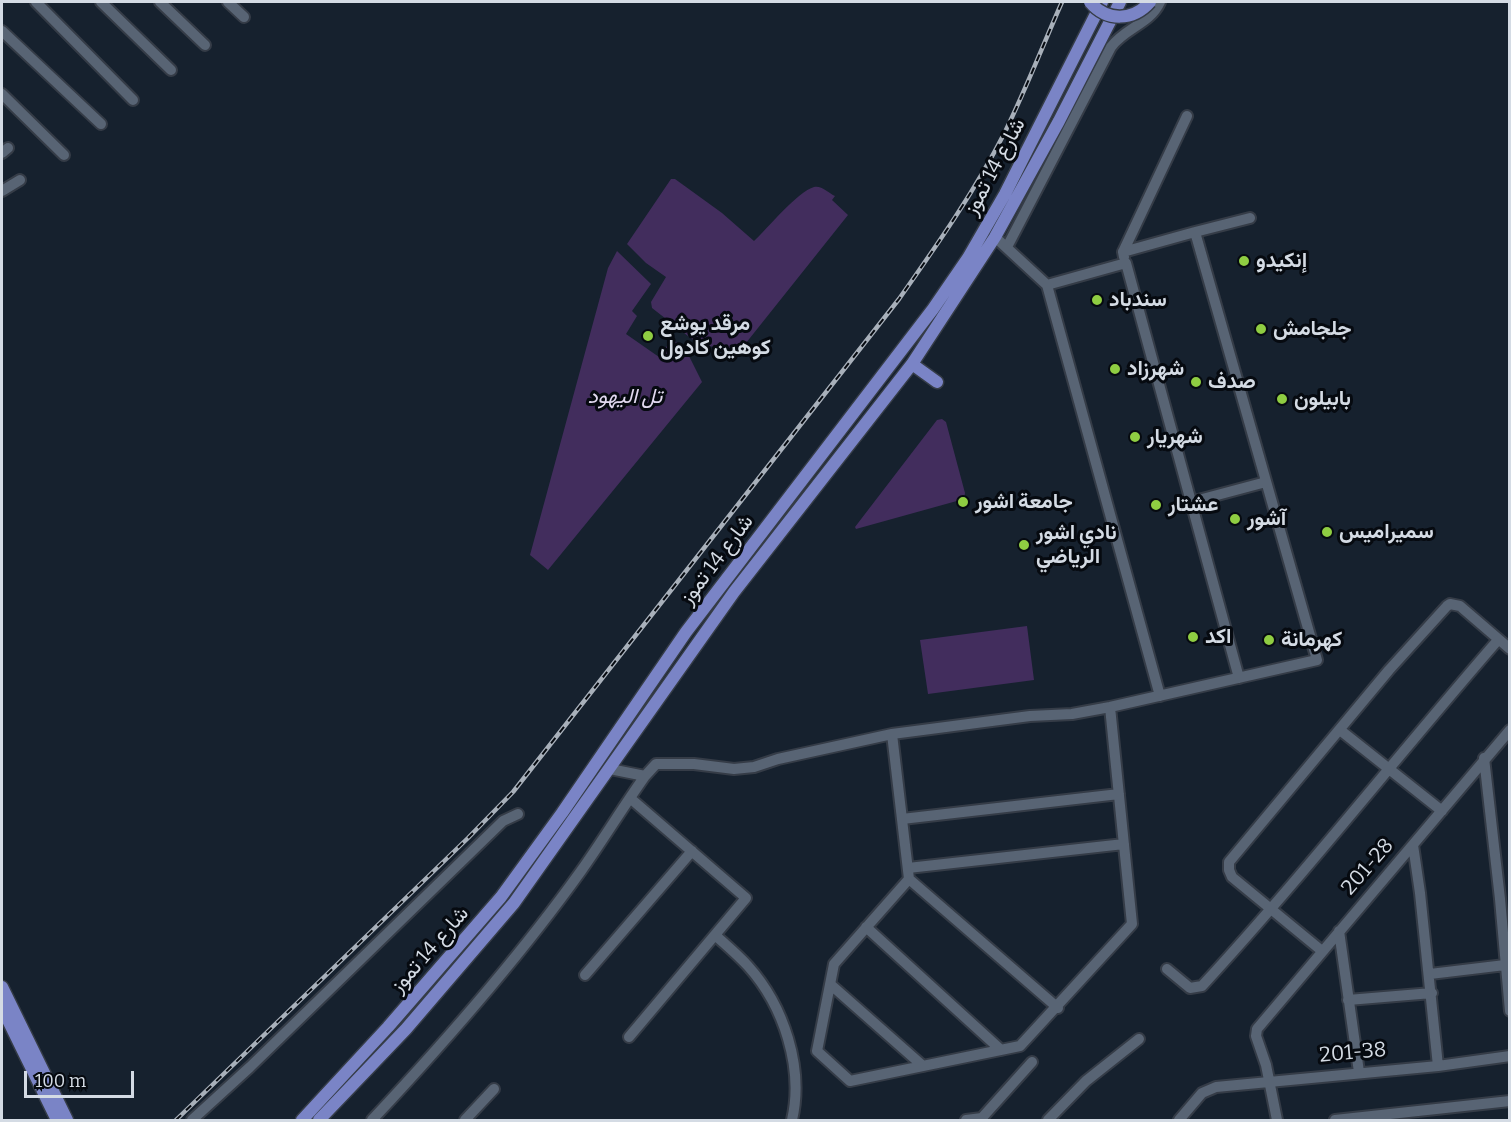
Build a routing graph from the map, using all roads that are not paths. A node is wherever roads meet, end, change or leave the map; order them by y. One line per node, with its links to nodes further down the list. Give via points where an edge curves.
1 (36, 2): 15 (street)
2 (101, 2): 13 (street)
3 (160, 2): 12 (street)
4 (228, 2): 10 (street)
5 (1090, 2): 8 (main road, bridge, via 1103,13 1117,17 1139,12)
6 (1102, 2): 80 (main road, شارع 14 تموز, via 1005,194 933,309 686,632 501,897)
7 (1120, 2): 23 (main road, شارع 14 تموز)
8 (1150, 2)
9 (1160, 2): 24 (street, via 1151,16 1111,47)
10 (244, 17)
11 (2, 31): 17 (street)
12 (205, 45)
13 (171, 70)
14 (2, 94): 18 (street)
15 (134, 100)
16 (1187, 116): 25 (street)
17 (101, 124)
18 (64, 155)
19 (20, 180): 20 (street)
20 (2, 191)
21 (1250, 218): 22 (street)
22 (1195, 232): 25 (street); 29 (street)
23 (995, 237): 24 (street); 27 (main road, شارع 14 تموز)
24 (1007, 247): 26 (street)
25 (1124, 257): 26 (street); 30 (street)
26 (1047, 285): 34 (street)
27 (912, 363): 28 (main road); 41 (main road, شارع 14 تموز, via 734,592)
28 (937, 382)
29 (1266, 482): 30 (street); 33 (street, via 1317,660)
30 (1191, 502): 33 (street)
31 (1498, 640): 32 (street); 36 (street, via 1460,606 1450,604 1430,622); 40 (street)
32 (1509, 649)
33 (1239, 678): 34 (street)
34 (1160, 696): 35 (street)
35 (1110, 707): 38 (street); 43 (street)
36 (1340, 730): 40 (street); 54 (street, via 1229,862 1233,877)
37 (1509, 730): 39 (street, 201-28)
38 (892, 734): 42 (street, via 754,767 656,764); 47 (street)
39 (1484, 758): 45 (street, 201-28); 53 (street)
40 (1389, 768): 45 (street); 54 (street)
41 (610, 769): 42 (street); 80 (main road, شارع 14 تموز, via 491,932 400,1035)
42 (645, 776): 44 (street)
43 (1119, 794): 47 (street); 48 (street)
44 (630, 798): 50 (street); 89 (street, via 582,871 542,922 442,1044)
45 (1443, 811): 49 (street, 201-28)
46 (518, 814): 86 (street, via 503,821)
47 (902, 819): 51 (street)
48 (1124, 844): 51 (street); 68 (street, via 1132,924)
49 (1413, 845): 56 (street, 201-28); 61 (street)
50 (692, 851): 57 (street, via 746,898); 62 (street)
51 (908, 873): 55 (street); 68 (street)
52 (1509, 876): 53 (street)
53 (1498, 877): 59 (street)
54 (1272, 909): 58 (street); 60 (street, via 1202,986 1190,988)
55 (866, 927): 63 (street, via 834,964); 72 (street)
56 (1339, 931): 58 (street, 201-28); 66 (street)
57 (715, 935): 70 (street); 91 (street, via 749,967 771,999 787,1034 794,1073)
58 (1322, 951): 78 (street, 201-28, via 1257,1029)
59 (1505, 964): 61 (street); 69 (street)
60 (1167, 969)
61 (1430, 974): 65 (street)
62 (585, 975)
63 (830, 984): 75 (street); 75 (street, via 817,1051 850,1081)
64 (2, 987): 85 (main road)
65 (1432, 993): 66 (street); 76 (street)
66 (1348, 1000): 77 (street)
67 (2, 1008): 84 (main road)
68 (1058, 1008): 72 (street, via 1020,1046)
69 (1509, 1011)
70 (629, 1037)
71 (1139, 1039): 93 (street, via 1086,1081)
72 (1001, 1050): 75 (street)
73 (1509, 1056): 76 (street, 201-38)
74 (1032, 1062): 83 (street)
75 (923, 1066)
76 (1438, 1066): 77 (street, 201-38)
77 (1359, 1072): 78 (street, 201-38)
78 (1269, 1081): 94 (street, 201-38, via 1216,1087 1202,1094); 95 (street)
79 (494, 1089): 90 (street)
80 (330, 1099): 82 (main road, شارع 14 تموز); 82 (main road, شارع 14 تموز); 87 (main road, via 310,1102)
81 (1509, 1101): 96 (street)
82 (321, 1116): 88 (main road)
83 (981, 1119): 92 (street)
84 (57, 1120)
85 (67, 1120)
86 (192, 1120)
87 (291, 1120)
88 (302, 1120)
89 (372, 1120)
90 (465, 1120)
91 (792, 1120)
92 (966, 1120)
93 (1048, 1120)
94 (1179, 1120)
95 (1277, 1120)
96 (1335, 1120)

